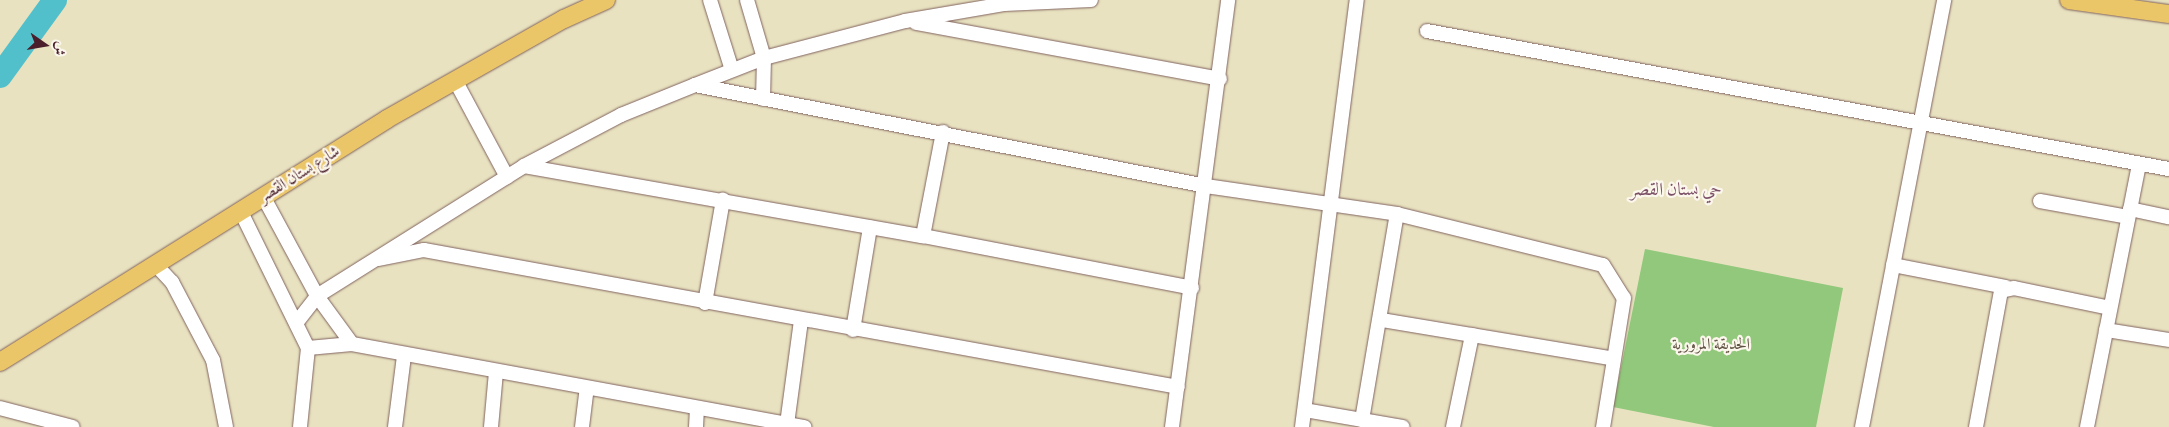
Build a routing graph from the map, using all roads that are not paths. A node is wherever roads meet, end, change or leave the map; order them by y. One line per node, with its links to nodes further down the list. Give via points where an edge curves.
1 (606, 0): 15 (main road, شارع بستان القصر)
2 (710, 0): 13 (street)
3 (747, 0): 12 (street)
4 (1091, 0): 10 (street, via 1004,4)
5 (1228, 0): 14 (street)
6 (1357, 0): 28 (street)
7 (1944, 0): 18 (street)
8 (2069, 0): 9 (main road)
9 (2169, 14)
10 (905, 21): 12 (street); 14 (street)
11 (1427, 31): 18 (street)
12 (764, 58): 13 (street); 17 (street)
13 (732, 70): 16 (street)
14 (1220, 79): 24 (street)
15 (456, 80): 23 (street); 25 (main road, شارع بستان القصر)
16 (695, 84): 17 (street); 21 (street, via 622,115)
17 (762, 99): 19 (street)
18 (1920, 124): 20 (street); 37 (street)
19 (943, 132): 24 (street); 34 (street)
20 (2139, 164): 22 (street); 30 (street)
21 (524, 166): 23 (street); 26 (street)
22 (2169, 169)
23 (507, 177): 35 (street)
24 (1206, 186): 28 (street); 38 (street)
25 (263, 196): 29 (main road, شارع بستان القصر); 40 (street)
26 (723, 200): 33 (street); 41 (street)
27 (2040, 201): 30 (street)
28 (1330, 207): 31 (street); 60 (street)
29 (240, 210): 36 (main road, شارع بستان القصر); 45 (street)
30 (2129, 213): 32 (street); 42 (street)
31 (1397, 214): 43 (street); 53 (street, via 1603,265 1624,298)
32 (2169, 217)
33 (870, 227): 34 (street); 46 (street)
34 (922, 236): 38 (street)
35 (373, 260): 40 (street); 41 (street, via 424,250)
36 (154, 264): 54 (main road, شارع بستان القصر); 66 (street, via 172,282 213,360)
37 (1893, 265): 39 (street); 78 (street)
38 (1192, 288): 56 (street)
39 (2006, 288): 42 (street); 79 (street, via 2001,292)
40 (317, 296): 45 (street); 50 (street)
41 (704, 303): 44 (street)
42 (2110, 308): 47 (street)
43 (1382, 320): 48 (street); 61 (street)
44 (801, 321): 46 (street); 64 (street)
45 (297, 322): 51 (street)
46 (853, 330): 56 (street)
47 (2106, 330): 49 (street); 80 (street)
48 (1472, 336): 53 (street); 76 (street)
49 (2169, 340)
50 (352, 344): 51 (street); 52 (street)
51 (308, 348): 67 (street)
52 (404, 356): 55 (street); 68 (street)
53 (1614, 359): 77 (street)
54 (0, 362)
55 (496, 372): 57 (street); 69 (street)
56 (1178, 387): 73 (street)
57 (587, 390): 59 (street); 70 (street)
58 (0, 408): 62 (street)
59 (698, 408): 63 (street); 71 (street)
60 (1305, 410): 61 (street); 74 (street)
61 (1362, 420): 75 (street)
62 (42, 423): 65 (street)
63 (761, 423): 64 (street)
64 (787, 424): 72 (street)
65 (73, 427)
66 (226, 427)
67 (300, 427)
68 (396, 427)
69 (490, 427)
70 (582, 427)
71 (696, 427)
72 (804, 427)
73 (1172, 427)
74 (1302, 427)
75 (1403, 427)
76 (1453, 427)
77 (1603, 427)
78 (1862, 427)
79 (1976, 427)
80 (2087, 427)

